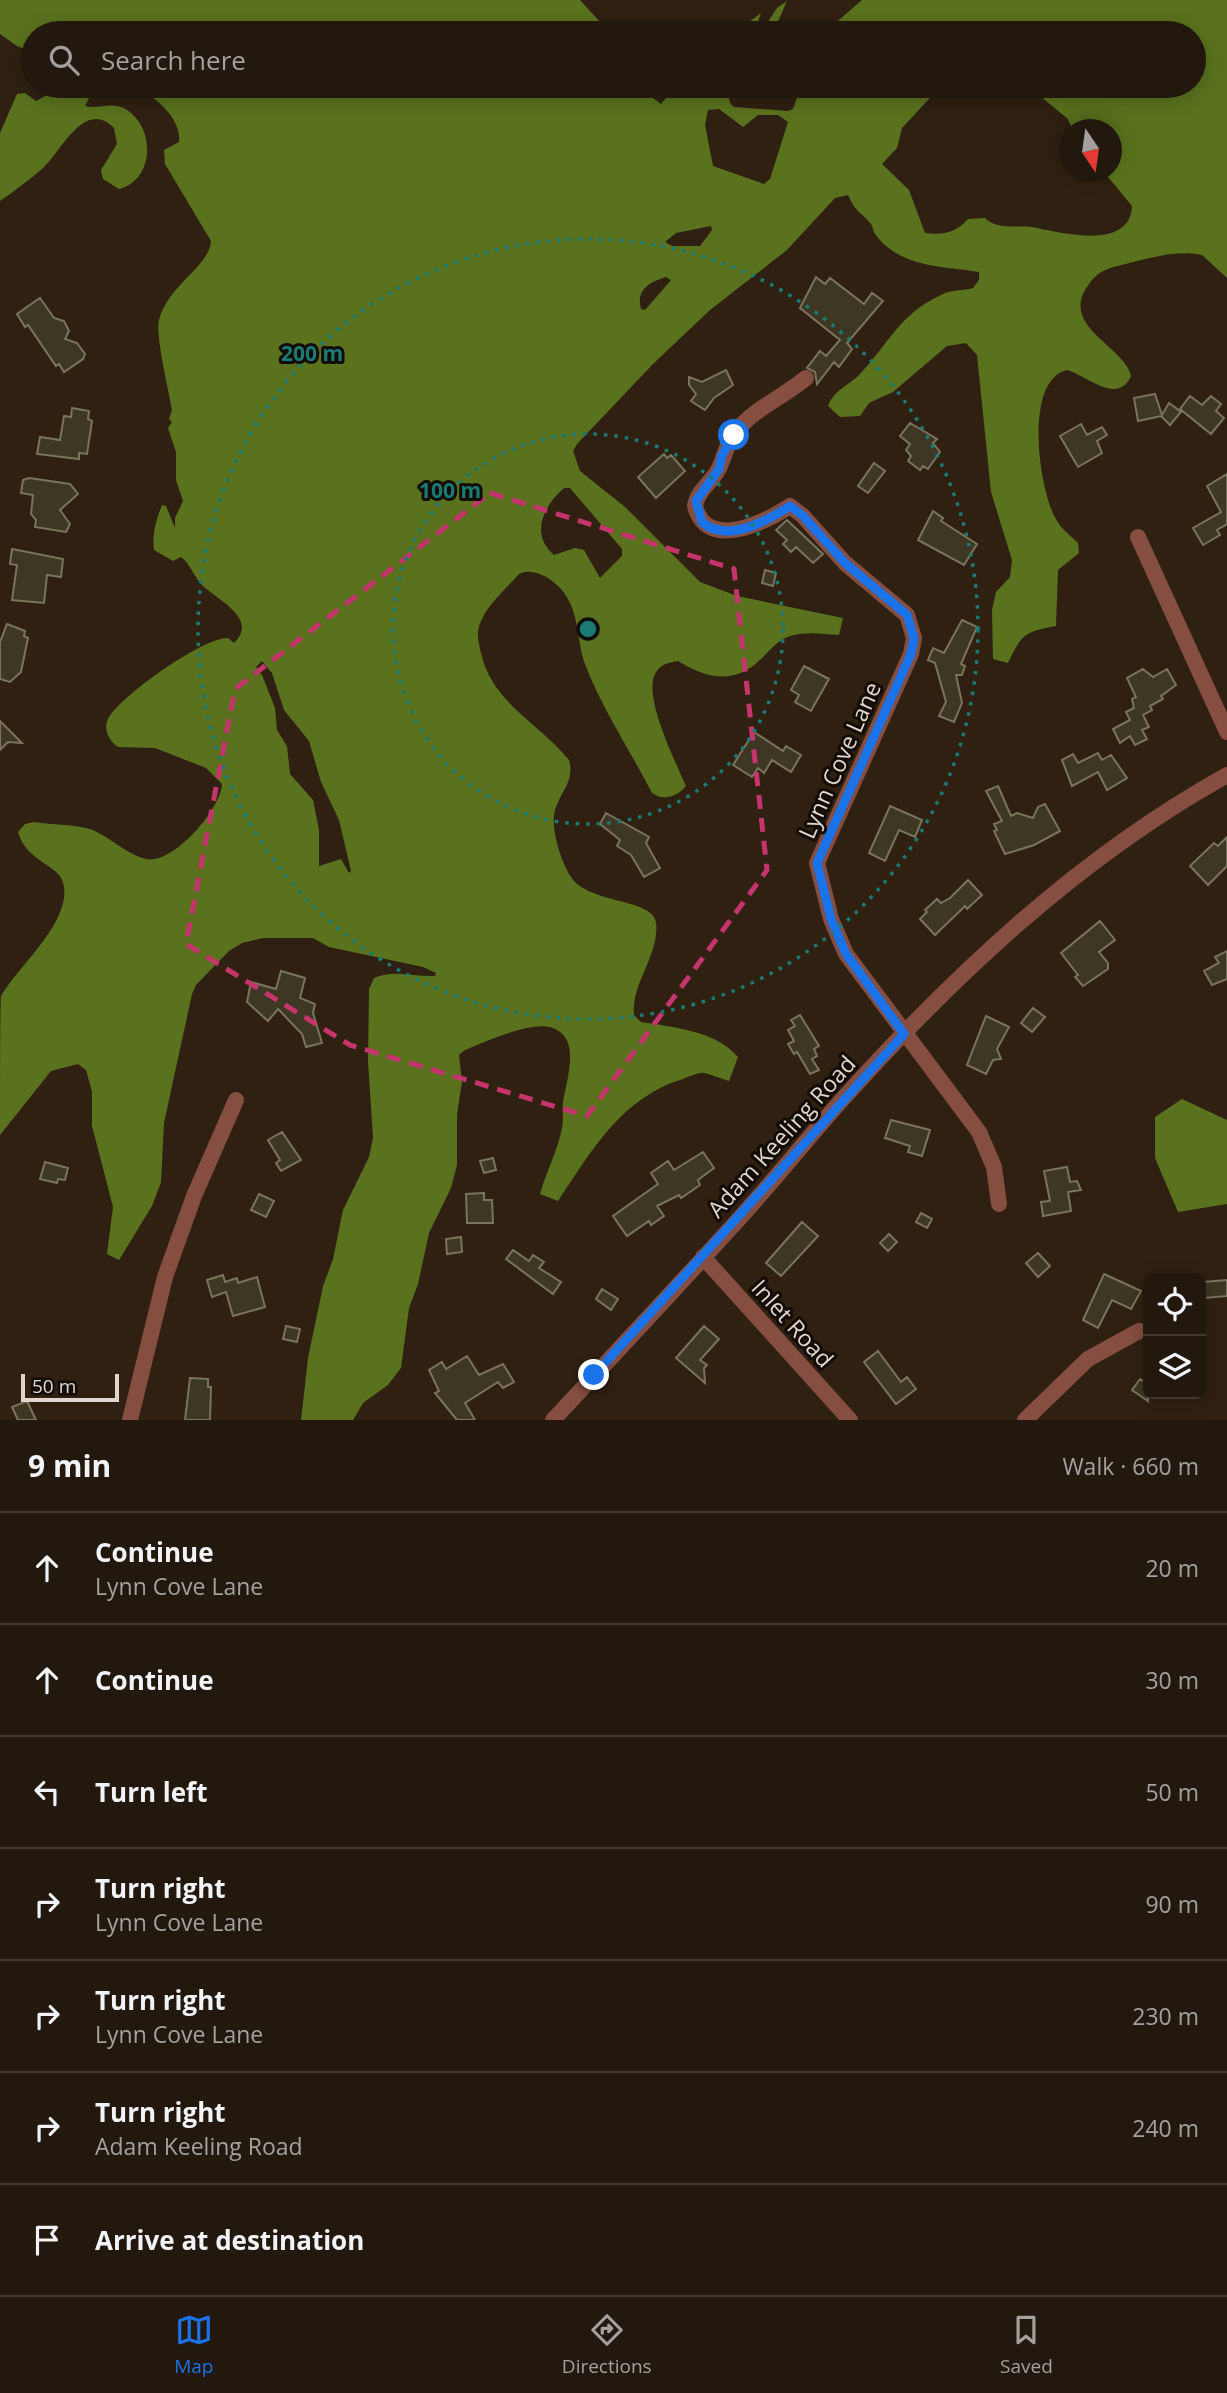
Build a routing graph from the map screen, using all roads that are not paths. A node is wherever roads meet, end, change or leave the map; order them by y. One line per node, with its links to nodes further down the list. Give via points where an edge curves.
1 (806, 378): 5 (street, Lynn Cove Lane, via 763,407 734,435 719,469 696,501 698,516 717,530 753,526 790,506 845,563 899,606 912,626 911,654 817,863 831,919 846,954)
2 (1138, 537): 3 (street)
3 (1227, 732)
4 (1227, 775): 5 (street, Adam Keeling Road, via 1059,887 977,959)
5 (904, 1034): 7 (street, Lynn Cove Lane, via 979,1132 994,1167); 8 (street, Adam Keeling Road)
6 (236, 1100): 10 (street, via 165,1277)
7 (999, 1204)
8 (703, 1257): 11 (street, Adam Keeling Road); 12 (street, Inlet Road)
9 (1139, 1331): 13 (street, via 1088,1359)
10 (130, 1420)
11 (553, 1420)
12 (850, 1420)
13 (1026, 1420)

